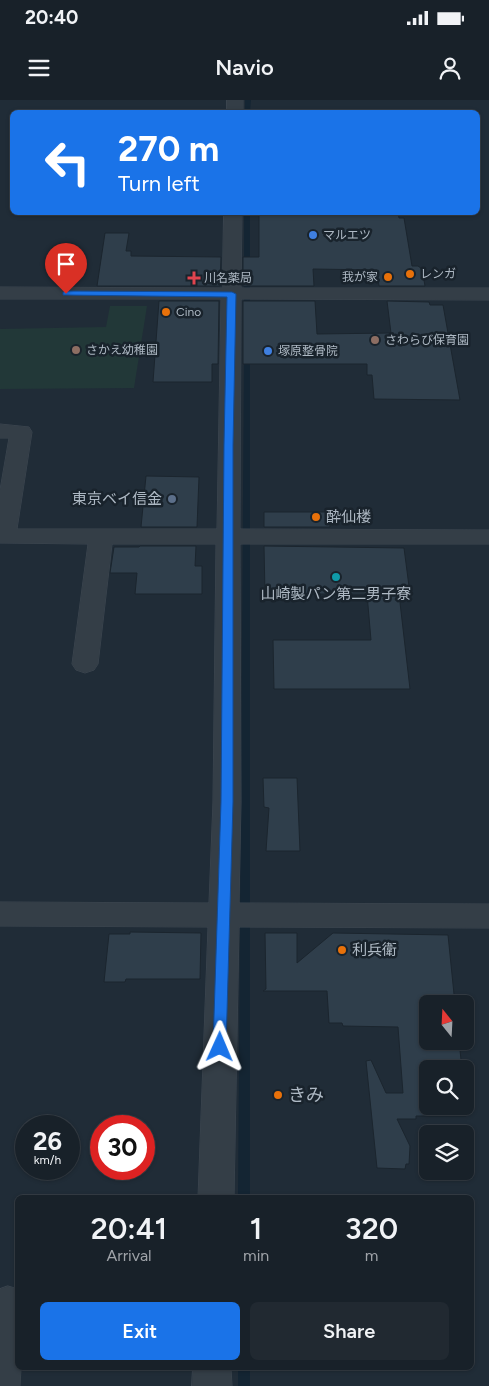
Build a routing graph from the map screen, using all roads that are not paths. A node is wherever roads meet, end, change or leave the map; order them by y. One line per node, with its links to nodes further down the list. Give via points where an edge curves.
1 (233, 215): 3 (street)
2 (0, 293): 3 (street)
3 (243, 294): 4 (street); 8 (street)
4 (489, 294)
5 (0, 431): 6 (street, via 21,432)
6 (2, 536): 7 (street)
7 (101, 536): 8 (street); 10 (street)
8 (240, 536): 9 (street); 12 (street, via 227,802)
9 (489, 537)
10 (85, 664)
11 (0, 914): 12 (street)
12 (237, 915): 13 (street); 14 (street)
13 (489, 916)
14 (216, 1195)
15 (8, 1304): 17 (street)
16 (212, 1370): 18 (street)
17 (0, 1386)
18 (212, 1386)

